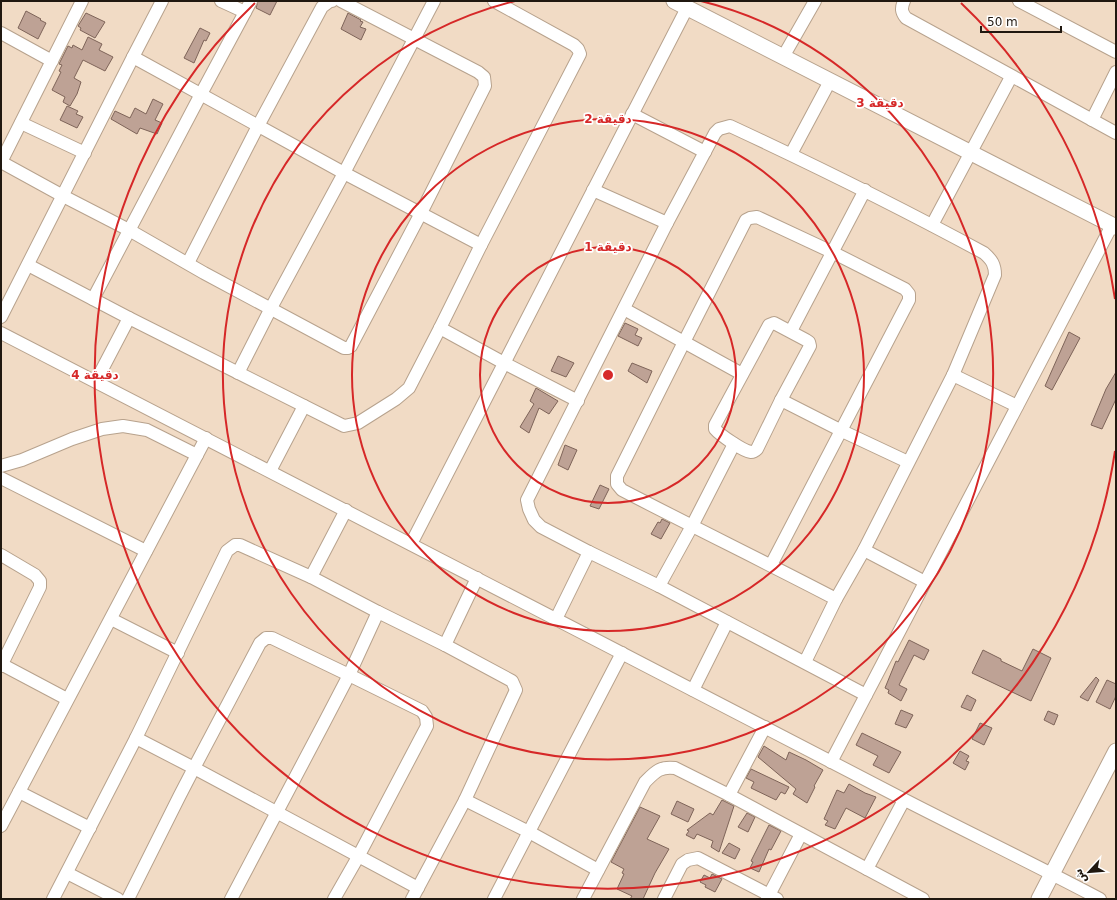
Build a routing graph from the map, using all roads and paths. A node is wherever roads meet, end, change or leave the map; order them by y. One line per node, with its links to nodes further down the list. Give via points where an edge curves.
1 (162, 1): 17 (street)
2 (221, 1): 13 (street)
3 (251, 1): 13 (street)
4 (332, 1): 27 (street, via 322,7)
5 (341, 1): 15 (street)
6 (434, 1): 15 (street)
7 (494, 1): 43 (street, via 574,45 580,54)
8 (815, 1): 18 (street)
9 (904, 1): 21 (street, via 902,13 906,18)
10 (1019, 1): 16 (street)
11 (79, 2): 19 (street)
12 (680, 4): 18 (street); 24 (street)
13 (245, 12): 23 (street)
14 (1, 33): 19 (street)
15 (414, 39): 34 (street); 38 (street, via 478,72 484,78 485,86)
16 (1116, 52)
17 (133, 57): 23 (street); 30 (street)
18 (783, 57): 22 (street)
19 (52, 61): 26 (street)
20 (1116, 72): 25 (street)
21 (1011, 77): 25 (street); 32 (street)
22 (830, 81): 31 (street); 32 (street)
23 (201, 94): 27 (street); 42 (street)
24 (632, 114): 29 (street); 35 (street)
25 (1092, 120): 28 (street)
26 (21, 123): 30 (street); 33 (street)
27 (258, 126): 34 (street); 45 (street)
28 (1116, 133)
29 (705, 152): 31 (street, via 715,133 730,126); 39 (street)
30 (85, 153): 37 (street)
31 (791, 154): 36 (street)
32 (971, 154): 40 (street); 41 (street)
33 (1, 162): 37 (street)
34 (344, 173): 38 (street); 48 (street)
35 (593, 190): 39 (street); 56 (street)
36 (865, 190): 40 (street); 44 (street)
37 (63, 196): 42 (street); 46 (street)
38 (421, 213): 43 (street); 48 (street, via 348,348)
39 (667, 223): 49 (street)
40 (932, 225): 59 (street, via 984,253 991,259 995,268 995,275)
41 (1114, 226): 64 (street)
42 (129, 230): 45 (street); 47 (street)
43 (481, 245): 52 (street)
44 (832, 252): 53 (street); 55 (street, via 757,217 746,220); 65 (street, via 905,289 909,294 909,300)
45 (188, 264): 48 (street)
46 (28, 265): 47 (street); 50 (street)
47 (93, 299): 51 (street)
48 (270, 308): 57 (street)
49 (624, 309): 55 (street); 62 (street)
50 (1, 317)
51 (129, 318): 57 (street); 60 (street)
52 (440, 328): 56 (street); 63 (street, via 409,388 358,423 344,426)
53 (791, 331): 58 (street, via 774,323 769,325); 61 (street, via 809,342 810,346)
54 (1, 332): 60 (street)
55 (684, 342): 58 (street); 74 (street, via 617,476 616,484 622,490)
56 (504, 363): 62 (street); 75 (street)
57 (238, 373): 63 (street)
58 (742, 374): 67 (street, via 715,424 717,432)
59 (953, 375): 64 (street); 69 (street)
60 (96, 381): 66 (street)
61 (781, 400): 65 (street); 67 (street, via 757,449 751,452)
62 (578, 401): 78 (street, via 527,500 534,520 541,527)
63 (304, 406): 71 (street)
64 (1017, 406): 83 (street)
65 (842, 431): 69 (street); 80 (street)
66 (206, 438): 68 (street); 71 (street)
67 (734, 444): 74 (street)
68 (197, 455): 70 (street, via 146,430 123,426 102,429); 77 (street)
69 (908, 462): 76 (street)
70 (1, 466)
71 (270, 471): 73 (street)
72 (1, 478): 77 (street)
73 (346, 510): 75 (street); 81 (street)
74 (692, 526): 80 (street); 84 (street)
75 (411, 544): 82 (street)
76 (864, 550): 83 (street); 85 (street)
77 (146, 551): 87 (street)
78 (590, 552): 84 (street); 88 (street)
79 (1, 555): 94 (street, via 35,575 40,581 40,587)
80 (771, 565): 85 (street)
81 (311, 577): 86 (street); 91 (street, via 235,545 227,551)
82 (477, 578): 88 (street); 90 (street)
83 (925, 582): 97 (street)
84 (659, 586): 89 (street)
85 (836, 599): 93 (street)
86 (378, 612): 90 (street); 95 (street)
87 (110, 619): 91 (street); 98 (street)
88 (556, 619): 92 (street)
89 (727, 622): 93 (street); 96 (street)
90 (445, 645): 106 (street, via 512,681 516,690)
91 (178, 653): 100 (street)
92 (622, 653): 96 (street); 111 (street)
93 (805, 662): 97 (street)
94 (1, 665): 98 (street)
95 (349, 674): 103 (street, via 272,638 266,638 260,643); 108 (street); 113 (street, via 422,711 427,726)
96 (693, 690): 99 (street)
97 (866, 695): 102 (street)
98 (67, 699): 104 (street)
99 (765, 727): 102 (street); 105 (street)
100 (136, 738): 103 (street); 110 (street)
101 (1116, 751): 117 (street)
102 (831, 762): 107 (street)
103 (194, 768): 108 (street); 122 (street)
104 (19, 792): 109 (street); 110 (street)
105 (729, 795): 112 (street); 115 (street, via 674,768 660,769 645,782)
106 (465, 800): 111 (street); 118 (street)
107 (904, 800): 114 (street); 117 (street)
108 (278, 813): 113 (street); 123 (street)
109 (1, 826)
110 (90, 828): 116 (street)
111 (529, 832): 115 (street); 126 (street)
112 (801, 834): 114 (street); 119 (street)
113 (358, 857): 118 (street); 124 (street)
114 (867, 869): 129 (street)
115 (598, 870): 127 (street)
116 (67, 873): 120 (street); 121 (street)
117 (1052, 874): 130 (street); 131 (street)
118 (418, 888): 125 (street)
119 (771, 898): 128 (street, via 698,858 682,864)
120 (53, 899)
121 (118, 899)
122 (128, 899)
123 (231, 899)
124 (334, 899)
125 (412, 899)
126 (494, 899)
127 (583, 899)
128 (664, 899)
129 (924, 899)
130 (1039, 899)
131 (1100, 899)

